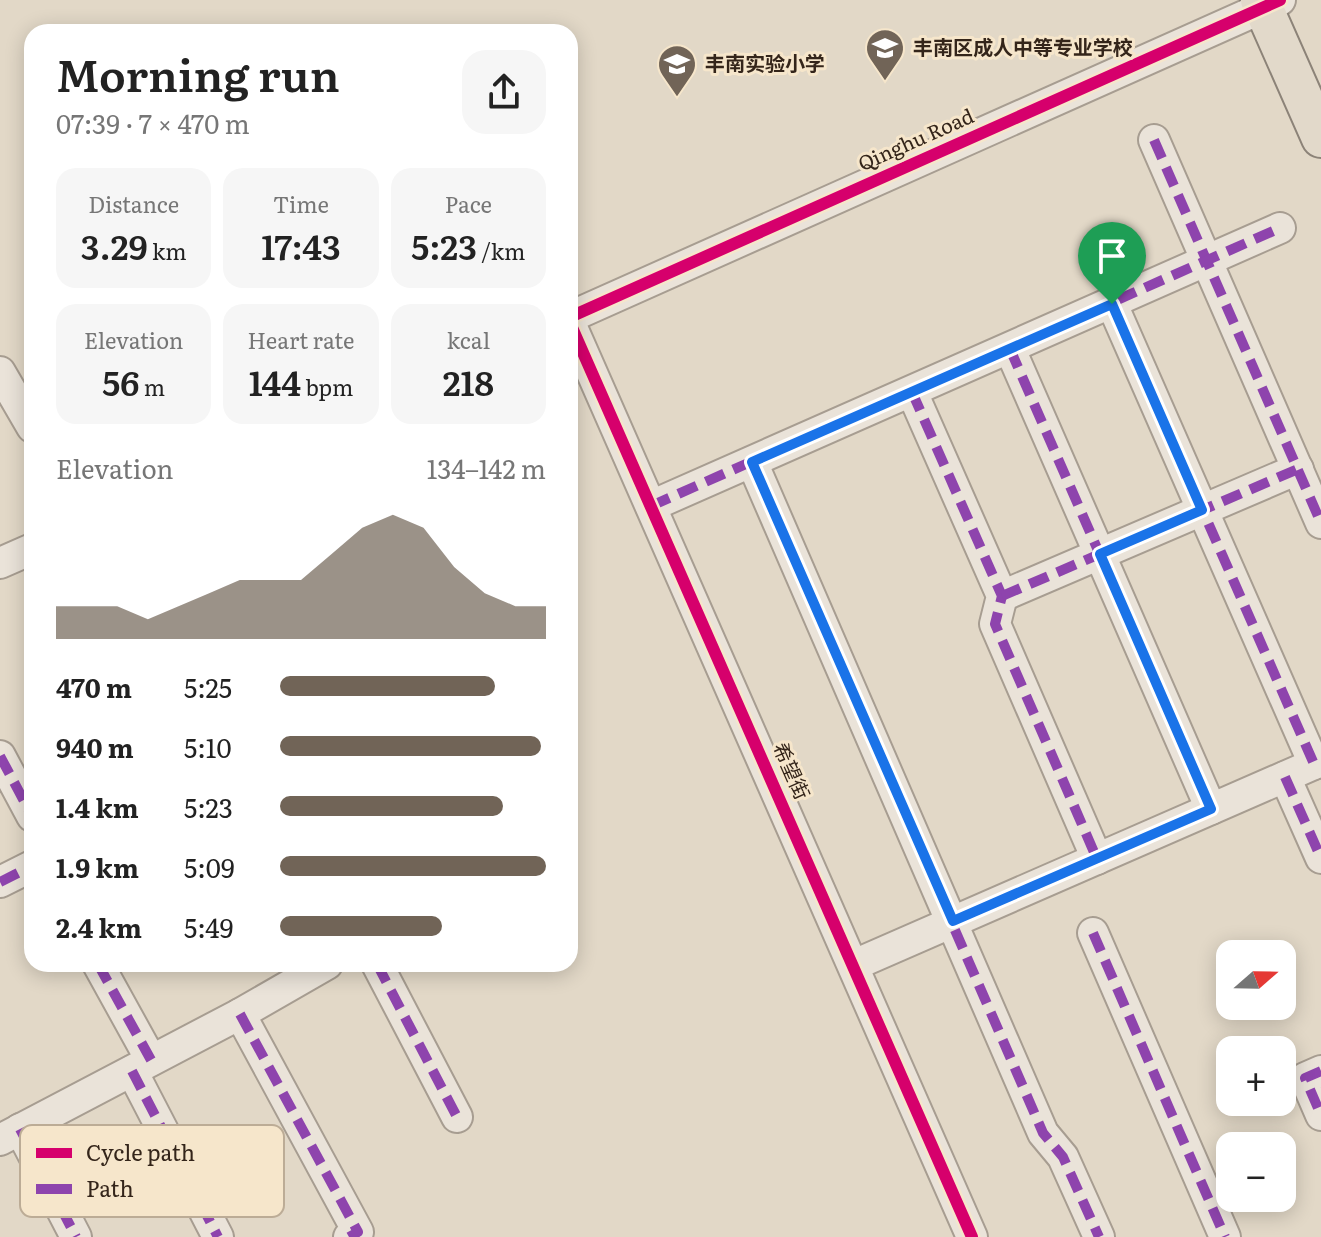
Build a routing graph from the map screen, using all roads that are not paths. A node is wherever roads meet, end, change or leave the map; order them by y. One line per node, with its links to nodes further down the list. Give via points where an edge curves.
1 (1264, 2): 2 (main road); 7 (street, Qinghu Road)
2 (1321, 138)
3 (1154, 140): 5 (street)
4 (1280, 228): 5 (street)
5 (1208, 262): 6 (street); 14 (street)
6 (1112, 304): 9 (street); 16 (street)
7 (578, 316)
8 (578, 338): 15 (street, 希望街)
9 (1010, 349): 11 (street); 19 (street)
10 (0, 372): 12 (street)
11 (912, 392): 13 (street); 21 (street)
12 (24, 413)
13 (752, 462): 15 (street); 31 (street)
14 (1298, 469): 16 (street); 17 (street)
15 (651, 506): 33 (street, 希望街)
16 (1202, 510): 19 (street); 23 (street)
17 (1321, 523)
18 (24, 552): 20 (street)
19 (1100, 554): 21 (street); 26 (street)
20 (0, 563)
21 (1002, 596): 28 (street, via 995,624)
22 (0, 756): 25 (street)
23 (1317, 763): 24 (street)
24 (1285, 777): 26 (street); 27 (street)
25 (24, 801)
26 (1211, 809): 28 (street)
27 (1321, 858)
28 (1097, 859): 31 (street)
29 (24, 870): 30 (street)
30 (0, 882)
31 (953, 921): 33 (street); 50 (street, via 1043,1133 1063,1157)
32 (1093, 933): 51 (street)
33 (854, 965): 49 (street, 希望街)
34 (101, 972): 38 (street)
35 (313, 972): 37 (street)
36 (381, 972): 41 (street)
37 (240, 1014): 38 (street); 48 (street, via 358,1232)
38 (142, 1066): 42 (street); 43 (street)
39 (1321, 1071): 40 (street, via 1305,1078)
40 (1321, 1115)
41 (457, 1117)
42 (29, 1125)
43 (168, 1125)
44 (63, 1217): 46 (street)
45 (209, 1217): 47 (street)
46 (76, 1237)
47 (218, 1237)
48 (349, 1237)
49 (972, 1237)
50 (1099, 1237)
51 (1225, 1237)

